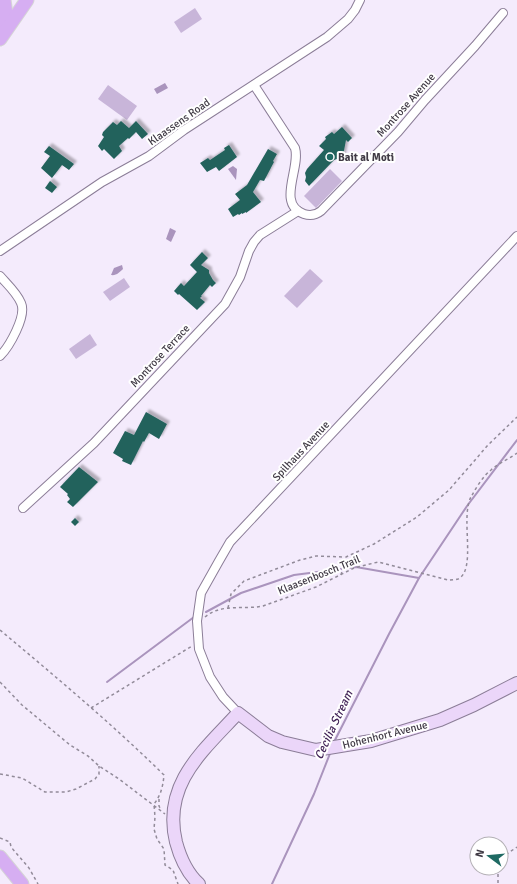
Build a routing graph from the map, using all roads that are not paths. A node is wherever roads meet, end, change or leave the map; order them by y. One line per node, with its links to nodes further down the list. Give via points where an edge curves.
1 (4, 0): 5 (main road, via 6,14)
2 (360, 0): 7 (street, Klaassens Road, via 340,27)
3 (22, 2): 6 (main road)
4 (503, 13): 8 (street, Montrose Avenue, via 398,132 321,211 310,215)
5 (0, 27)
6 (0, 39)
7 (254, 86): 8 (street, via 295,148 296,161 290,196 293,206); 10 (street, Klaassens Road, via 184,130 149,156 102,182)
8 (298, 211): 13 (street, Montrose Terrace, via 256,238 240,277 225,304 94,443)
9 (517, 236): 15 (street, Spilhaus Avenue, via 230,542 218,561 201,593 197,621 198,642 210,677 223,697)
10 (0, 251)
11 (0, 276): 12 (street, via 18,297 23,309 16,330)
12 (0, 356)
13 (23, 508)
14 (517, 683): 15 (street, Hohenhort Avenue, via 440,720 370,741 316,750 268,736)
15 (238, 713): 18 (street, via 199,755 186,772 177,792 175,837 181,857)
16 (0, 857): 17 (main road)
17 (22, 884)
18 (199, 884)

